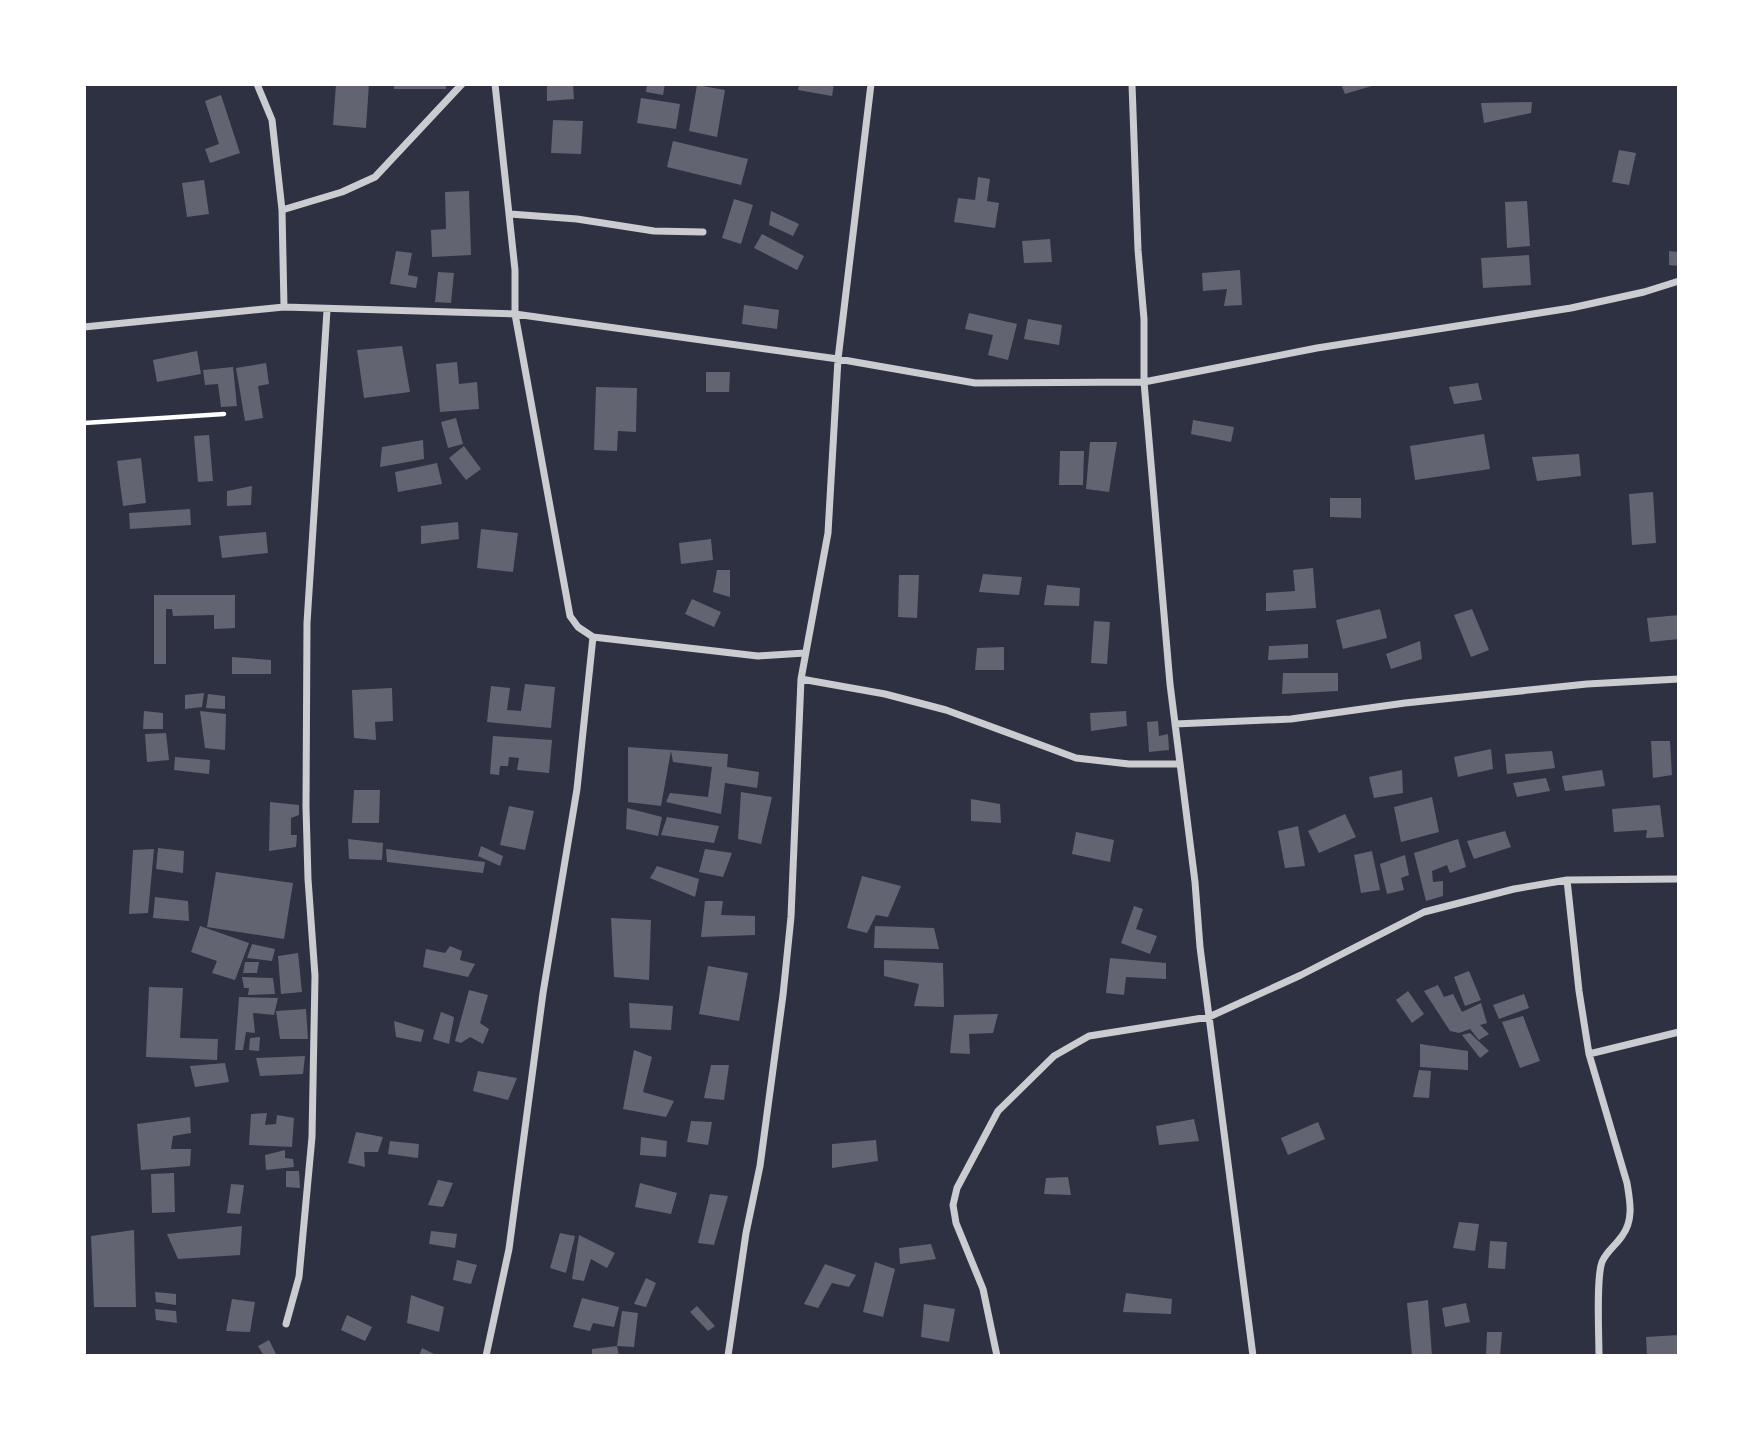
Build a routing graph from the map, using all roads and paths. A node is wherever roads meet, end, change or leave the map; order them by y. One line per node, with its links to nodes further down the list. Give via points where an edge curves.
1 (257, 84): 6 (street, via 272,120)
2 (462, 84): 6 (street, via 375,177)
3 (495, 84): 7 (street)
4 (871, 84): 14 (street)
5 (1132, 84): 15 (street)
6 (282, 211): 10 (street)
7 (510, 214): 8 (street, via 654,231); 12 (street)
8 (703, 232)
9 (1679, 281): 15 (street, via 1571,308 1317,348)
10 (284, 307): 11 (street); 13 (street)
11 (327, 310): 12 (street); 29 (street, via 307,623 306,807 315,976 312,1138 299,1277)
12 (515, 314): 14 (street); 18 (street, via 570,616)
13 (84, 327)
14 (838, 359): 15 (street, via 975,383); 19 (street, via 828,533)
15 (1144, 382): 22 (street)
16 (225, 414): 17 (path)
17 (84, 424)
18 (593, 637): 19 (street, via 746,655); 30 (street, via 577,789 543,993 509,1249)
19 (804, 653): 20 (street)
20 (801, 679): 23 (street, via 946,710 1076,758); 31 (street, via 791,917 783,995)
21 (1679, 679): 22 (street, via 1587,684 1291,719)
22 (1175, 724): 23 (street)
23 (1179, 764): 26 (street)
24 (1679, 879): 25 (street)
25 (1567, 880): 26 (street, via 1424,912); 28 (street)
26 (1209, 1017): 32 (street, via 1089,1036 1054,1056 998,1111 957,1188 953,1205 983,1289); 33 (street)
27 (1679, 1032): 28 (street)
28 (1589, 1054): 34 (street, via 1630,1203 1630,1222 1602,1263)
29 (286, 1324)
30 (486, 1356)
31 (728, 1356)
32 (997, 1356)
33 (1254, 1356)
34 (1599, 1356)

